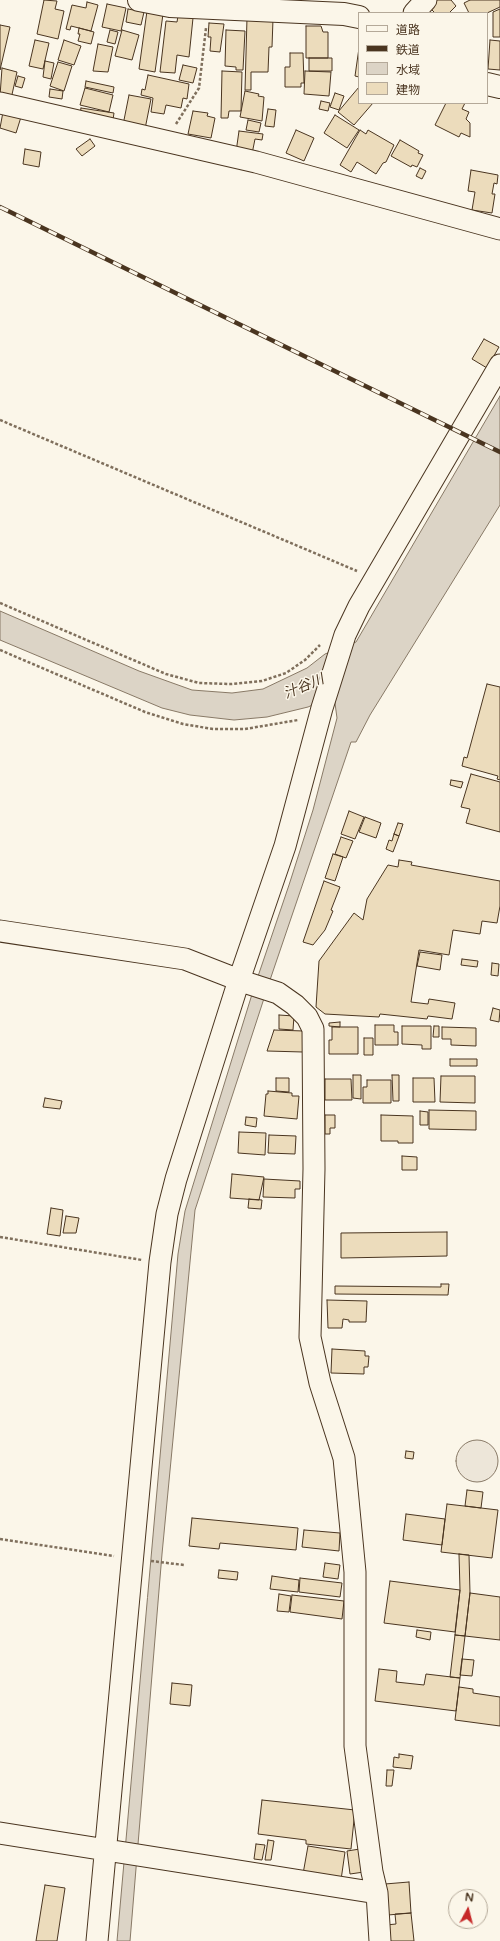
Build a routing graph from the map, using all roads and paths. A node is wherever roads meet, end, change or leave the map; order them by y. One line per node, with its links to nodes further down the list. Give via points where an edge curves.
1 (139, 0): 3 (main road, via 170,6)
2 (426, 0): 4 (street)
3 (208, 8): 5 (main road); 9 (path, via 199,88)
4 (415, 12)
5 (358, 17)
6 (488, 84): 7 (main road)
7 (500, 86)
8 (0, 103): 9 (street)
9 (166, 141): 10 (street, via 256,162)
10 (500, 229)
11 (500, 365): 13 (street)
12 (0, 420): 13 (path)
13 (375, 579): 17 (street, via 345,634)
14 (0, 603): 15 (path, via 166,674 199,683 231,684 262,681 286,673)
15 (321, 645)
16 (0, 650): 17 (path, via 145,712 183,724 213,729 245,729)
17 (320, 714): 19 (street, via 285,846)
18 (0, 931): 19 (street, via 185,959)
19 (241, 981): 21 (street, via 176,1179 167,1214); 27 (street, via 278,993 307,1017 313,1029 314,1169 310,1337 320,1383 344,1458 355,1572 355,1746)
20 (0, 1237): 21 (path)
21 (160, 1262): 23 (street)
22 (0, 1539): 23 (path)
23 (140, 1560): 24 (path); 26 (street)
24 (184, 1565)
25 (0, 1833): 26 (street)
26 (110, 1850): 27 (street); 28 (street)
27 (376, 1893): 29 (street)
28 (97, 1941)
29 (380, 1941)

